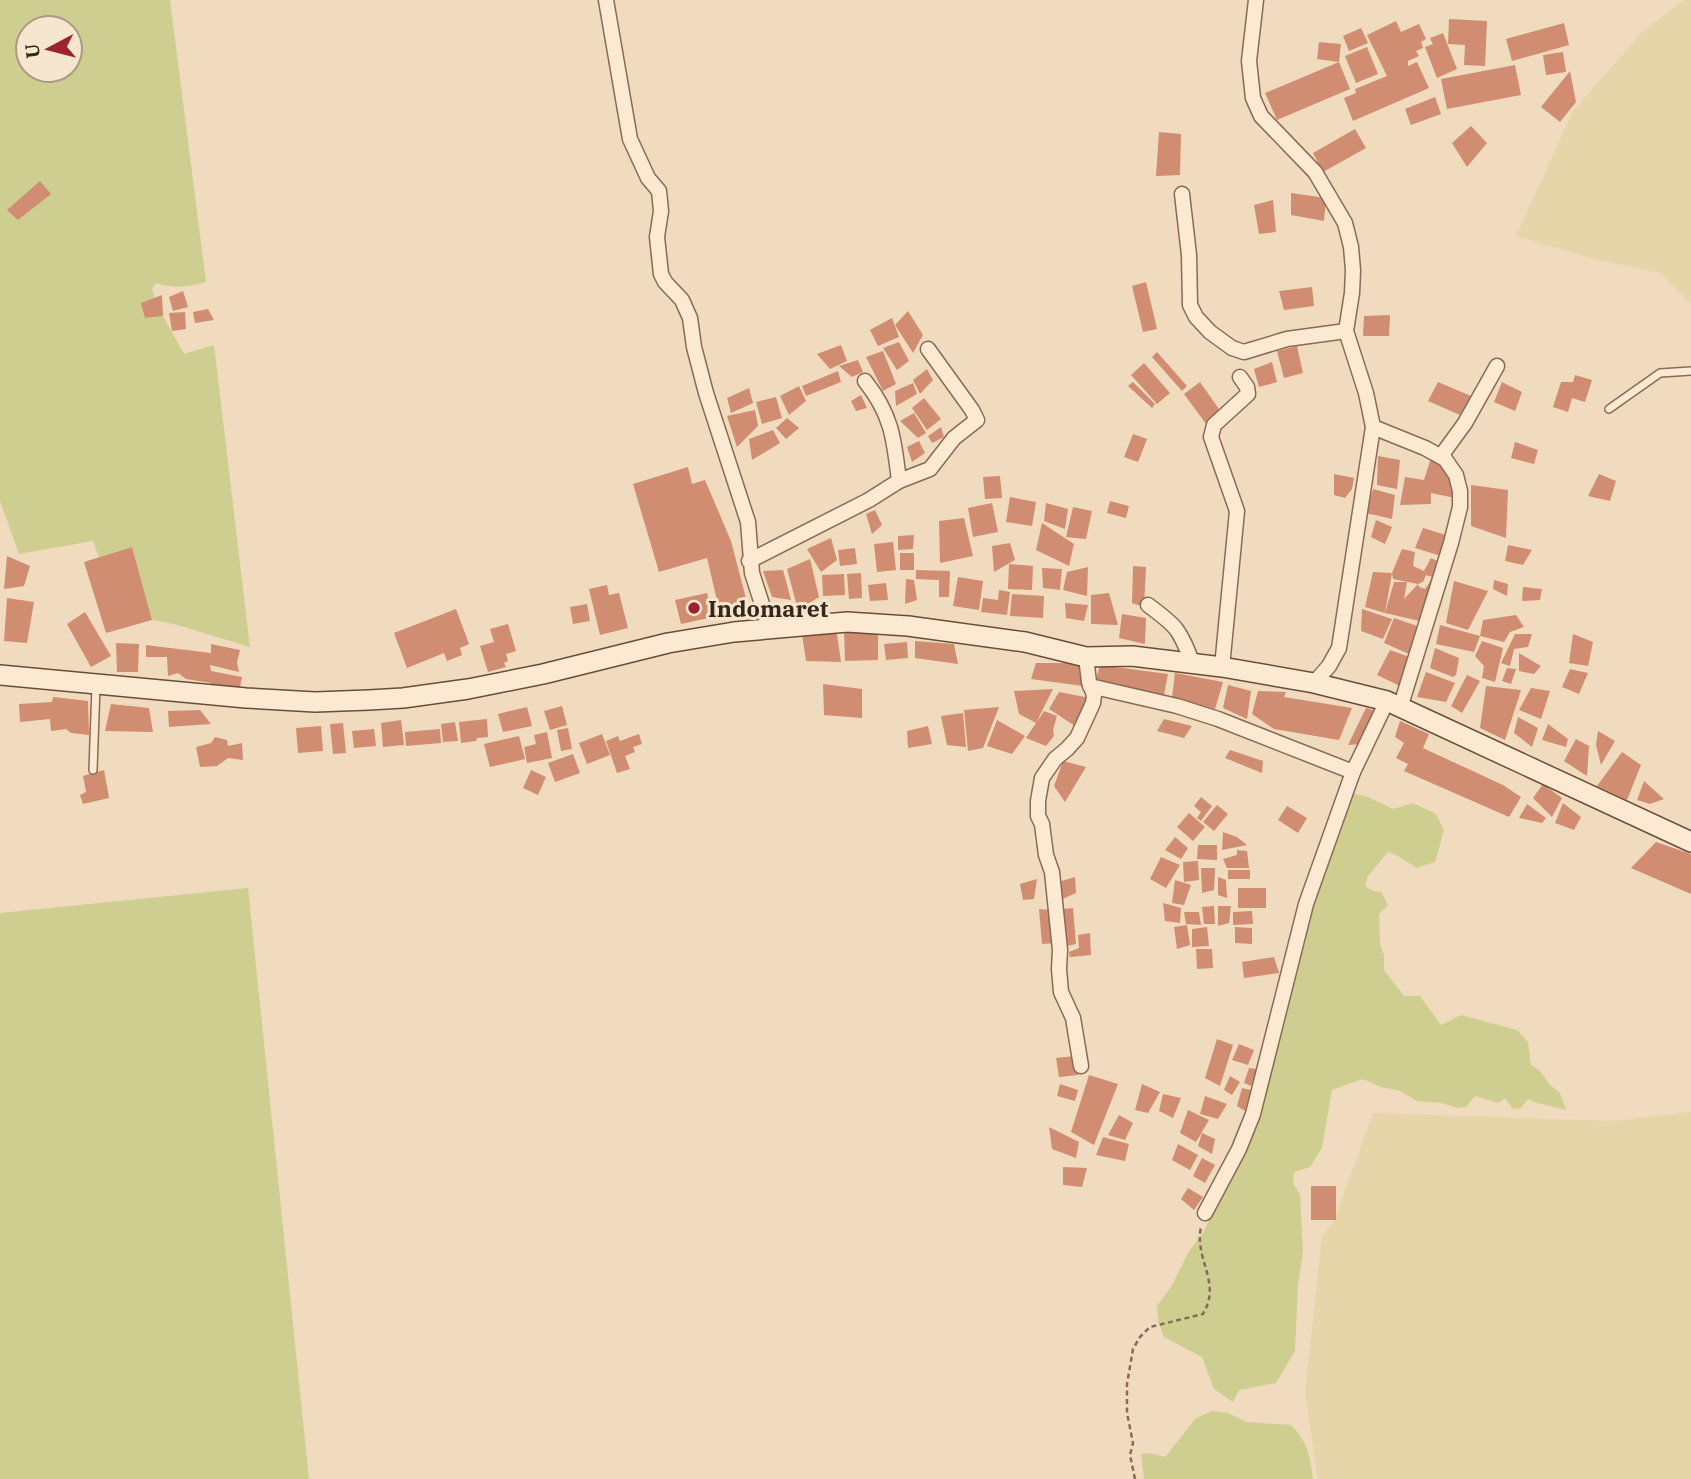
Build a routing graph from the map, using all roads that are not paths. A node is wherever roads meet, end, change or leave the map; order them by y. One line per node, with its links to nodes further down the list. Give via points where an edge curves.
1 (606, 0): 14 (street, via 630,139 659,191 661,274 690,317 706,393 748,522)
2 (1256, 0): 4 (street, via 1249,61 1253,98 1268,124 1315,172 1345,223 1353,270)
3 (1182, 194): 4 (street, via 1190,304 1202,325 1240,352 1287,339)
4 (1346, 331): 11 (street)
5 (928, 349): 13 (street, via 978,420 954,438 930,469)
6 (1497, 366): 12 (street)
7 (1691, 371): 10 (lane, via 1660,373)
8 (1240, 377): 19 (street, via 1249,390 1246,398 1218,420 1210,438 1237,521)
9 (865, 381): 13 (street, via 888,416)
10 (1609, 409)
11 (1373, 428): 12 (street); 21 (street, via 1339,648)
12 (1441, 456): 24 (street, via 1455,475 1460,507 1433,604)
13 (899, 481): 14 (street)
14 (749, 561): 16 (street)
15 (1148, 605): 18 (street, via 1180,632)
16 (770, 629): 17 (main road, via 847,622 908,626 1025,642); 22 (main road, via 668,643 542,674 403,698 315,702)
17 (1086, 657): 18 (main road, via 1132,656); 23 (street)
18 (1193, 664): 19 (main road)
19 (1222, 667): 21 (main road)
20 (0, 675): 22 (main road)
21 (1314, 683): 24 (main road)
22 (96, 685): 25 (lane)
23 (1090, 686): 26 (street, via 1218,719); 28 (street, via 1094,695 1089,713 1074,742 1042,778 1038,801 1052,872 1061,992 1073,1018)
24 (1394, 703): 26 (street); 27 (main road)
25 (93, 770)
26 (1353, 772): 29 (street, via 1306,904 1254,1114)
27 (1691, 842)
28 (1081, 1066)
29 (1205, 1213)

